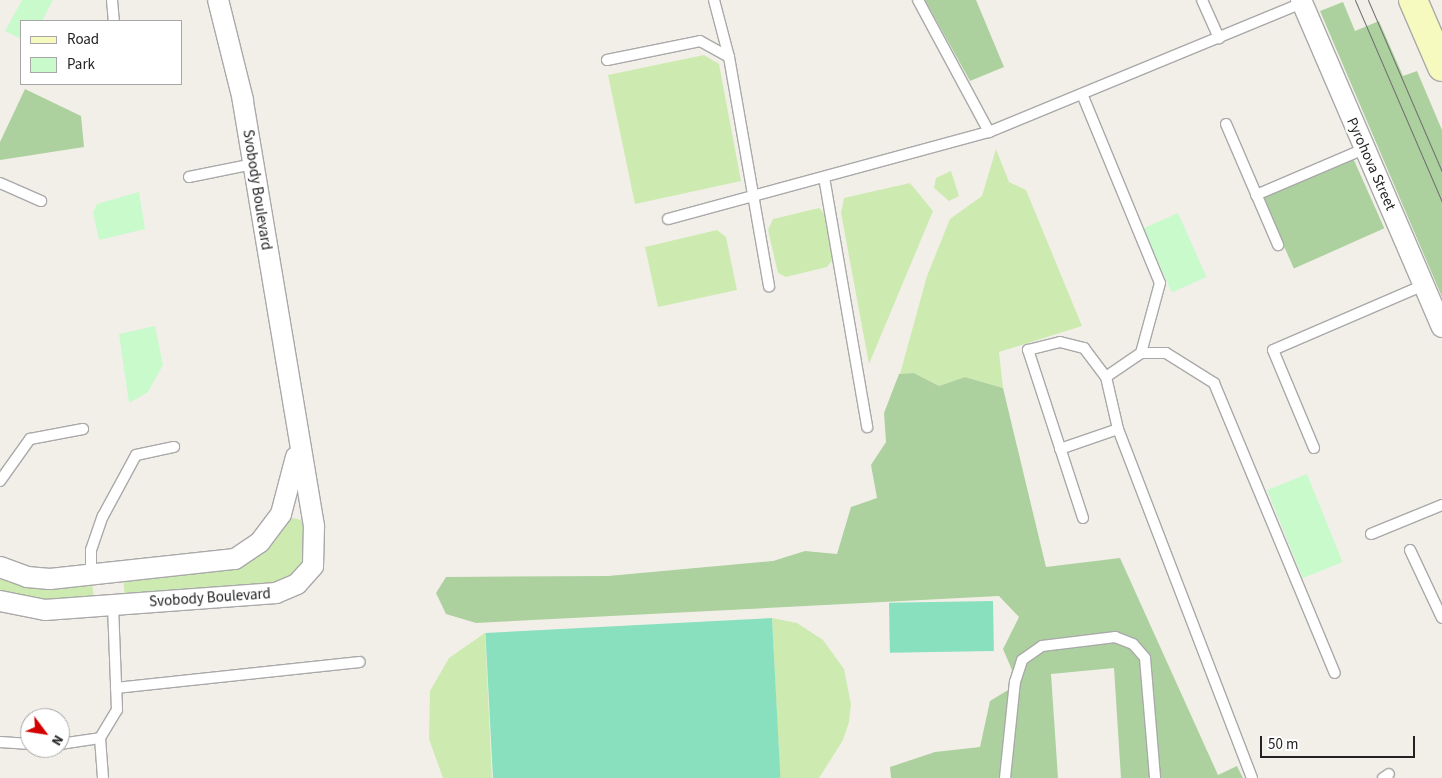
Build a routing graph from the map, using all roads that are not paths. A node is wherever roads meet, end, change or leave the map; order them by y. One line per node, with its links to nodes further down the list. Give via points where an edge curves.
1 (112, 0): 8 (lane)
2 (218, 0): 17 (street, Svobody Boulevard)
3 (714, 0): 10 (lane)
4 (918, 0): 15 (lane)
5 (1202, 0): 9 (lane)
6 (1413, 0): 12 (main road)
7 (1301, 2): 9 (lane); 16 (street, Pyrohova Street)
8 (114, 20)
9 (1219, 38): 13 (lane)
10 (728, 57): 11 (lane, via 700,41); 22 (lane)
11 (607, 60)
12 (1442, 68)
13 (1082, 94): 15 (lane); 29 (lane, via 1160,284)
14 (1226, 124): 21 (lane)
15 (989, 132): 19 (lane)
16 (1364, 149): 21 (lane); 26 (street, Pyrohova Street)
17 (253, 164): 18 (lane); 34 (street, Svobody Boulevard)
18 (189, 176)
19 (824, 177): 22 (lane); 31 (lane)
20 (0, 183): 23 (lane)
21 (1256, 195): 25 (lane)
22 (752, 196): 24 (lane); 27 (lane)
23 (41, 200)
24 (668, 219)
25 (1278, 245)
26 (1424, 285): 28 (street, Pyrohova Street); 36 (lane, via 1273,350)
27 (770, 287)
28 (1442, 327)
29 (1141, 353): 30 (lane); 49 (lane, via 1166,352 1214,383)
30 (1106, 377): 33 (lane); 37 (lane, via 1084,348 1060,342 1028,350)
31 (866, 427)
32 (83, 429): 38 (lane, via 30,439)
33 (1118, 429): 37 (lane); 58 (lane)
34 (298, 440): 44 (street, Svobody Boulevard, via 287,502 270,532 248,550 224,562); 46 (street, Svobody Boulevard, via 316,550 313,566 302,580 276,594)
35 (174, 447): 44 (lane, via 136,455 103,516 91,550)
36 (1314, 448)
37 (1060, 449): 40 (lane)
38 (0, 481)
39 (1442, 505): 41 (lane)
40 (1083, 518)
41 (1371, 534)
42 (1410, 550): 47 (lane)
43 (0, 567): 44 (street, Svobody Boulevard, via 36,579)
44 (101, 576): 46 (street)
45 (0, 601): 46 (street, Svobody Boulevard, via 40,610)
46 (113, 604): 50 (lane)
47 (1442, 618)
48 (360, 662): 50 (lane)
49 (1335, 673)
50 (116, 688): 51 (lane, via 116,710)
51 (100, 738): 53 (lane); 55 (lane)
52 (0, 742): 54 (lane)
53 (70, 742)
54 (20, 743)
55 (100, 778)
56 (1005, 778): 57 (lane, via 1015,682 1022,660 1042,646 1115,637 1133,644 1145,658)
57 (1155, 778)
58 (1252, 778)

